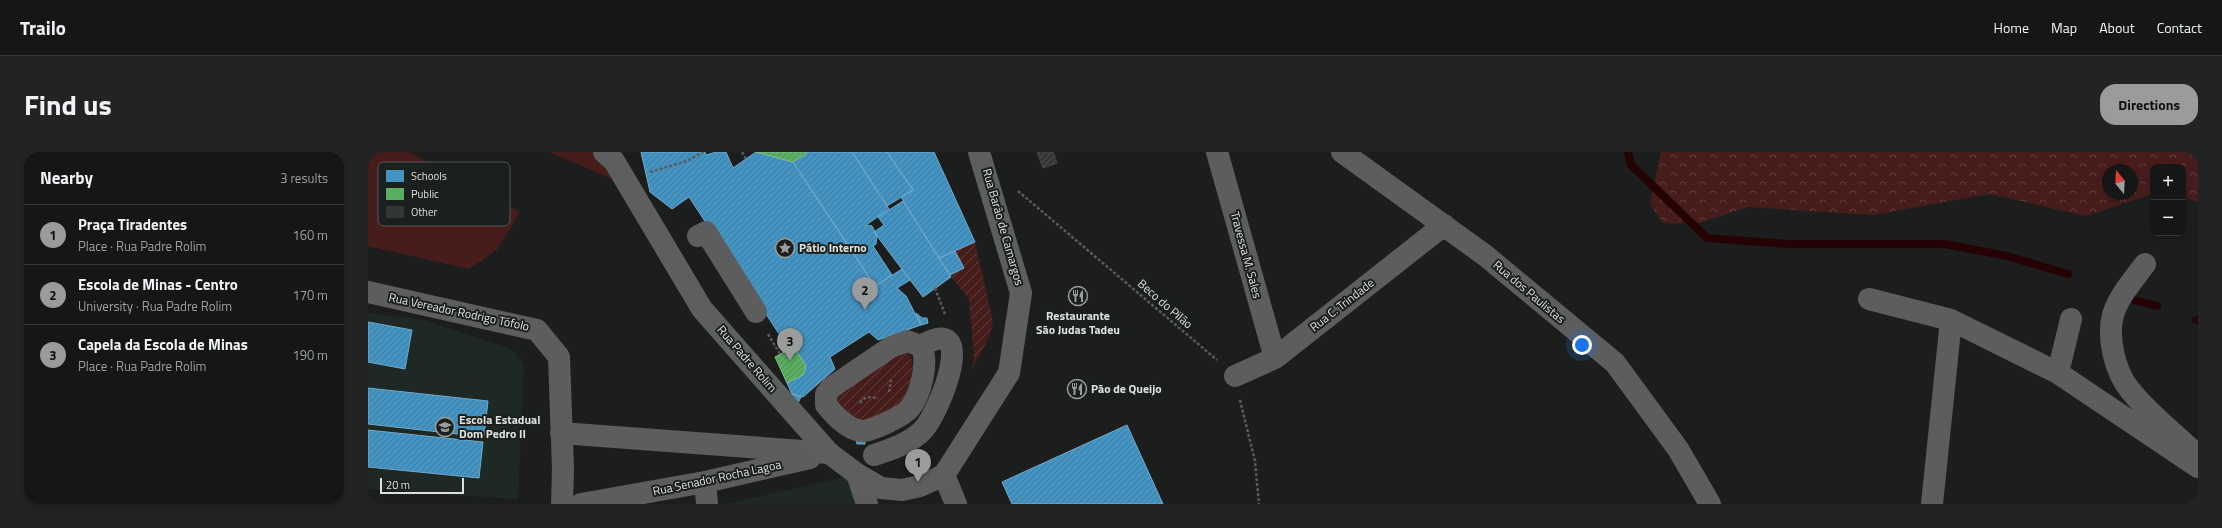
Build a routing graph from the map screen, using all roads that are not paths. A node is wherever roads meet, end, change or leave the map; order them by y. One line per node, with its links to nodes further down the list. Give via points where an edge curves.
1 (979, 152): 23 (main road, Rua Barão de Camargos, via 1022,292 1009,373)
2 (1217, 152): 14 (street, Travessa M. Sales)
3 (1342, 152): 5 (street, Rua dos Paulistas)
4 (611, 155): 18 (main road, Rua Padre Rolim, via 702,309)
5 (1444, 225): 14 (street, Rua C. Trindade); 30 (street, Rua dos Paulistas, via 1486,256 1615,363 1678,449)
6 (698, 236): 10 (street, via 706,232)
7 (2145, 264): 20 (street, via 2113,314 2110,335 2114,358 2130,390)
8 (368, 292): 17 (street, Rua Vereador Rodrigo Tófolo, via 538,330 559,357)
9 (1869, 299): 12 (street)
10 (756, 312)
11 (2071, 319): 15 (street)
12 (1951, 320): 15 (street); 31 (street)
13 (921, 346): 13 (street, via 925,354 925,368 911,407 902,415 863,431 852,428 842,421 826,405 825,400 832,387 880,354 907,341); 19 (street, via 945,329 952,352 949,378 935,414 922,431 907,441)
14 (1274, 358): 16 (street, Rua C. Trindade)
15 (2058, 373): 21 (street)
16 (1235, 376)
17 (561, 433): 18 (street); 25 (street, Rua Vereador Rodrigo Tófolo)
18 (829, 453): 22 (main road, Rua Padre Rolim); 24 (street, Rua Senador Rocha Lagoa)
19 (874, 455)
20 (2198, 456)
21 (2198, 467)
22 (857, 474): 23 (main road, Rua Padre Rolim, via 881,488 902,490 920,486); 28 (street)
23 (944, 475): 29 (street)
24 (705, 482): 26 (street, Rua Senador Rocha Lagoa); 27 (street)
25 (562, 504)
26 (581, 504)
27 (707, 504)
28 (867, 504)
29 (956, 504)
30 (1710, 504)
31 (1932, 504)

